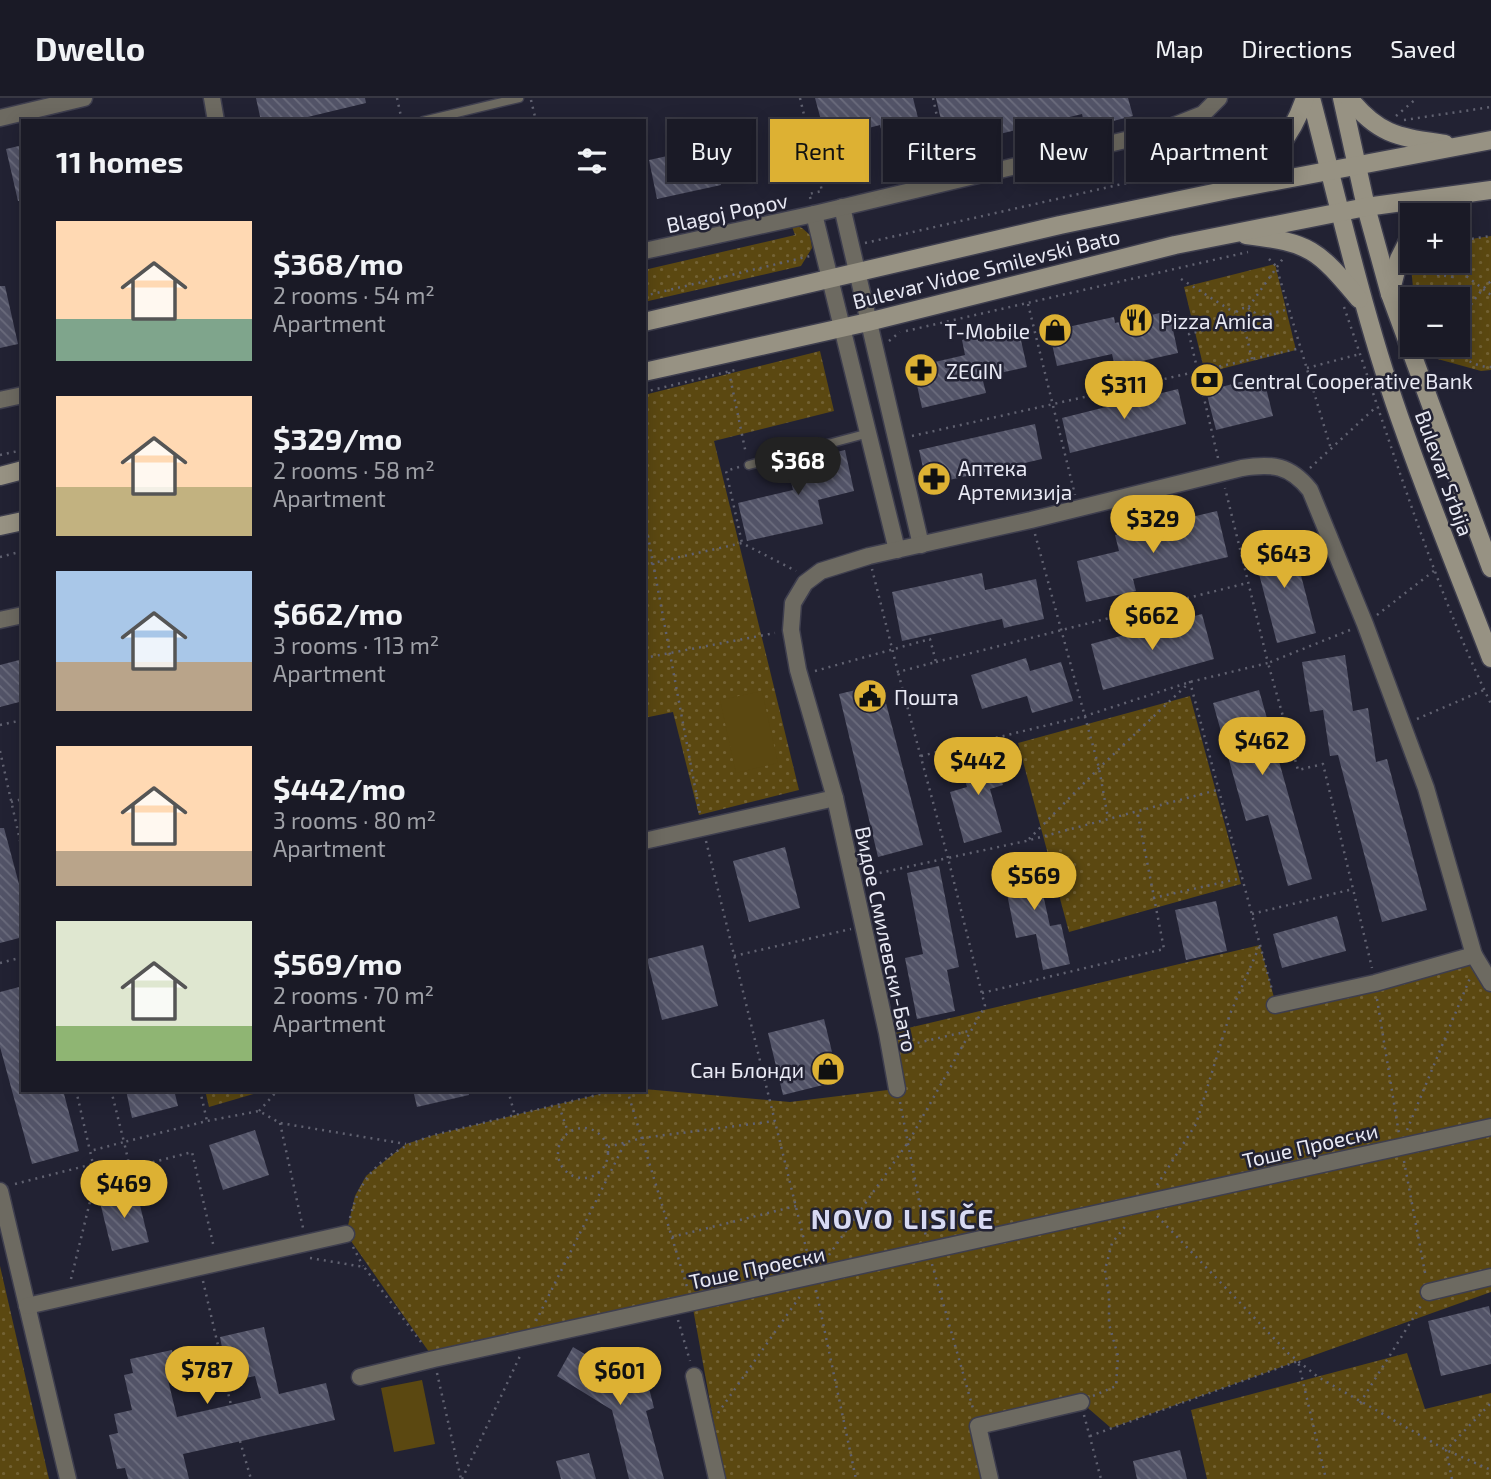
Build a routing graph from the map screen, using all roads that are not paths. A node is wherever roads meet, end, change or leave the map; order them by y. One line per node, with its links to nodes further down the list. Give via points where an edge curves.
1 (84, 98): 9 (street)
2 (212, 98): 10 (street)
3 (519, 98): 11 (lane)
4 (1219, 98): 20 (street, Blagoj Popov, via 1203,114 1154,133)
5 (1305, 98): 16 (street, via 1294,125 1273,155)
6 (1311, 98): 15 (street, Bulevar Srbija)
7 (1342, 98): 14 (street, Bulevar Srbija)
8 (1349, 98): 13 (street, via 1382,130)
9 (0, 118)
10 (216, 119)
11 (432, 119)
12 (1491, 141): 13 (street)
13 (1455, 146): 14 (street, Bulevar Vidoe Smilevski Bato)
14 (1356, 166): 15 (street, Bulevar Vidoe Smilevski Bato); 21 (street, Bulevar Srbija)
15 (1330, 171): 16 (street, Bulevar Vidoe Smilevski Bato); 22 (street, Bulevar Srbija)
16 (1228, 190): 27 (street, Bulevar Vidoe Smilevski Bato)
17 (1491, 190): 18 (street, Bulevar Vidoe Smilevski Bato)
18 (1464, 194): 19 (street); 21 (street, Bulevar Vidoe Smilevski Bato)
19 (1450, 203)
20 (842, 207): 23 (street, Blagoj Popov); 27 (street)
21 (1366, 207): 22 (street, Bulevar Vidoe Smilevski Bato); 29 (street, Bulevar Srbija)
22 (1340, 212): 24 (street, Bulevar Vidoe Smilevski Bato); 30 (street, Bulevar Srbija)
23 (814, 214): 25 (street, Blagoj Popov); 28 (street)
24 (1232, 233): 30 (street, via 1298,243 1314,251); 31 (street, Bulevar Vidoe Smilevski Bato)
25 (646, 251)
26 (1400, 257): 29 (street)
27 (857, 271): 28 (street, Bulevar Vidoe Smilevski Bato); 31 (street)
28 (831, 278): 32 (street, Bulevar Vidoe Smilevski Bato); 33 (street)
29 (1390, 294): 45 (street, Bulevar Srbija, via 1421,359)
30 (1364, 304): 48 (street, Bulevar Srbija, via 1404,429)
31 (868, 322): 33 (street, Bulevar Vidoe Smilevski Bato); 43 (street)
32 (646, 323)
33 (843, 327): 34 (street, Bulevar Vidoe Smilevski Bato); 37 (street)
34 (646, 372)
35 (21, 395): 36 (street)
36 (0, 400)
37 (869, 433): 38 (lane); 44 (street)
38 (748, 465)
39 (21, 471): 40 (street)
40 (0, 476)
41 (21, 521): 42 (street)
42 (0, 526)
43 (921, 545): 44 (street); 51 (street, via 1265,464 1300,478 1310,490 1404,725)
44 (897, 550): 49 (street, Видое Смилевски-Бато, via 821,571 805,583 793,603 791,630)
45 (1491, 568)
46 (21, 615): 47 (street)
47 (0, 620)
48 (1491, 658)
49 (835, 798): 50 (street, via 702,828 683,825); 54 (street, Видое Смилевски-Бато)
50 (646, 840)
51 (1475, 958): 52 (street); 53 (street)
52 (1491, 983)
53 (1275, 1005)
54 (897, 1089)
55 (1491, 1127): 62 (street, Тоше Проески)
56 (7, 1188): 60 (street)
57 (346, 1234): 60 (street)
58 (1491, 1276): 59 (street)
59 (1429, 1292)
60 (27, 1306): 64 (street)
61 (694, 1376): 65 (street)
62 (360, 1377)
63 (1081, 1402): 66 (street, via 978,1426)
64 (68, 1479)
65 (717, 1479)
66 (990, 1479)

